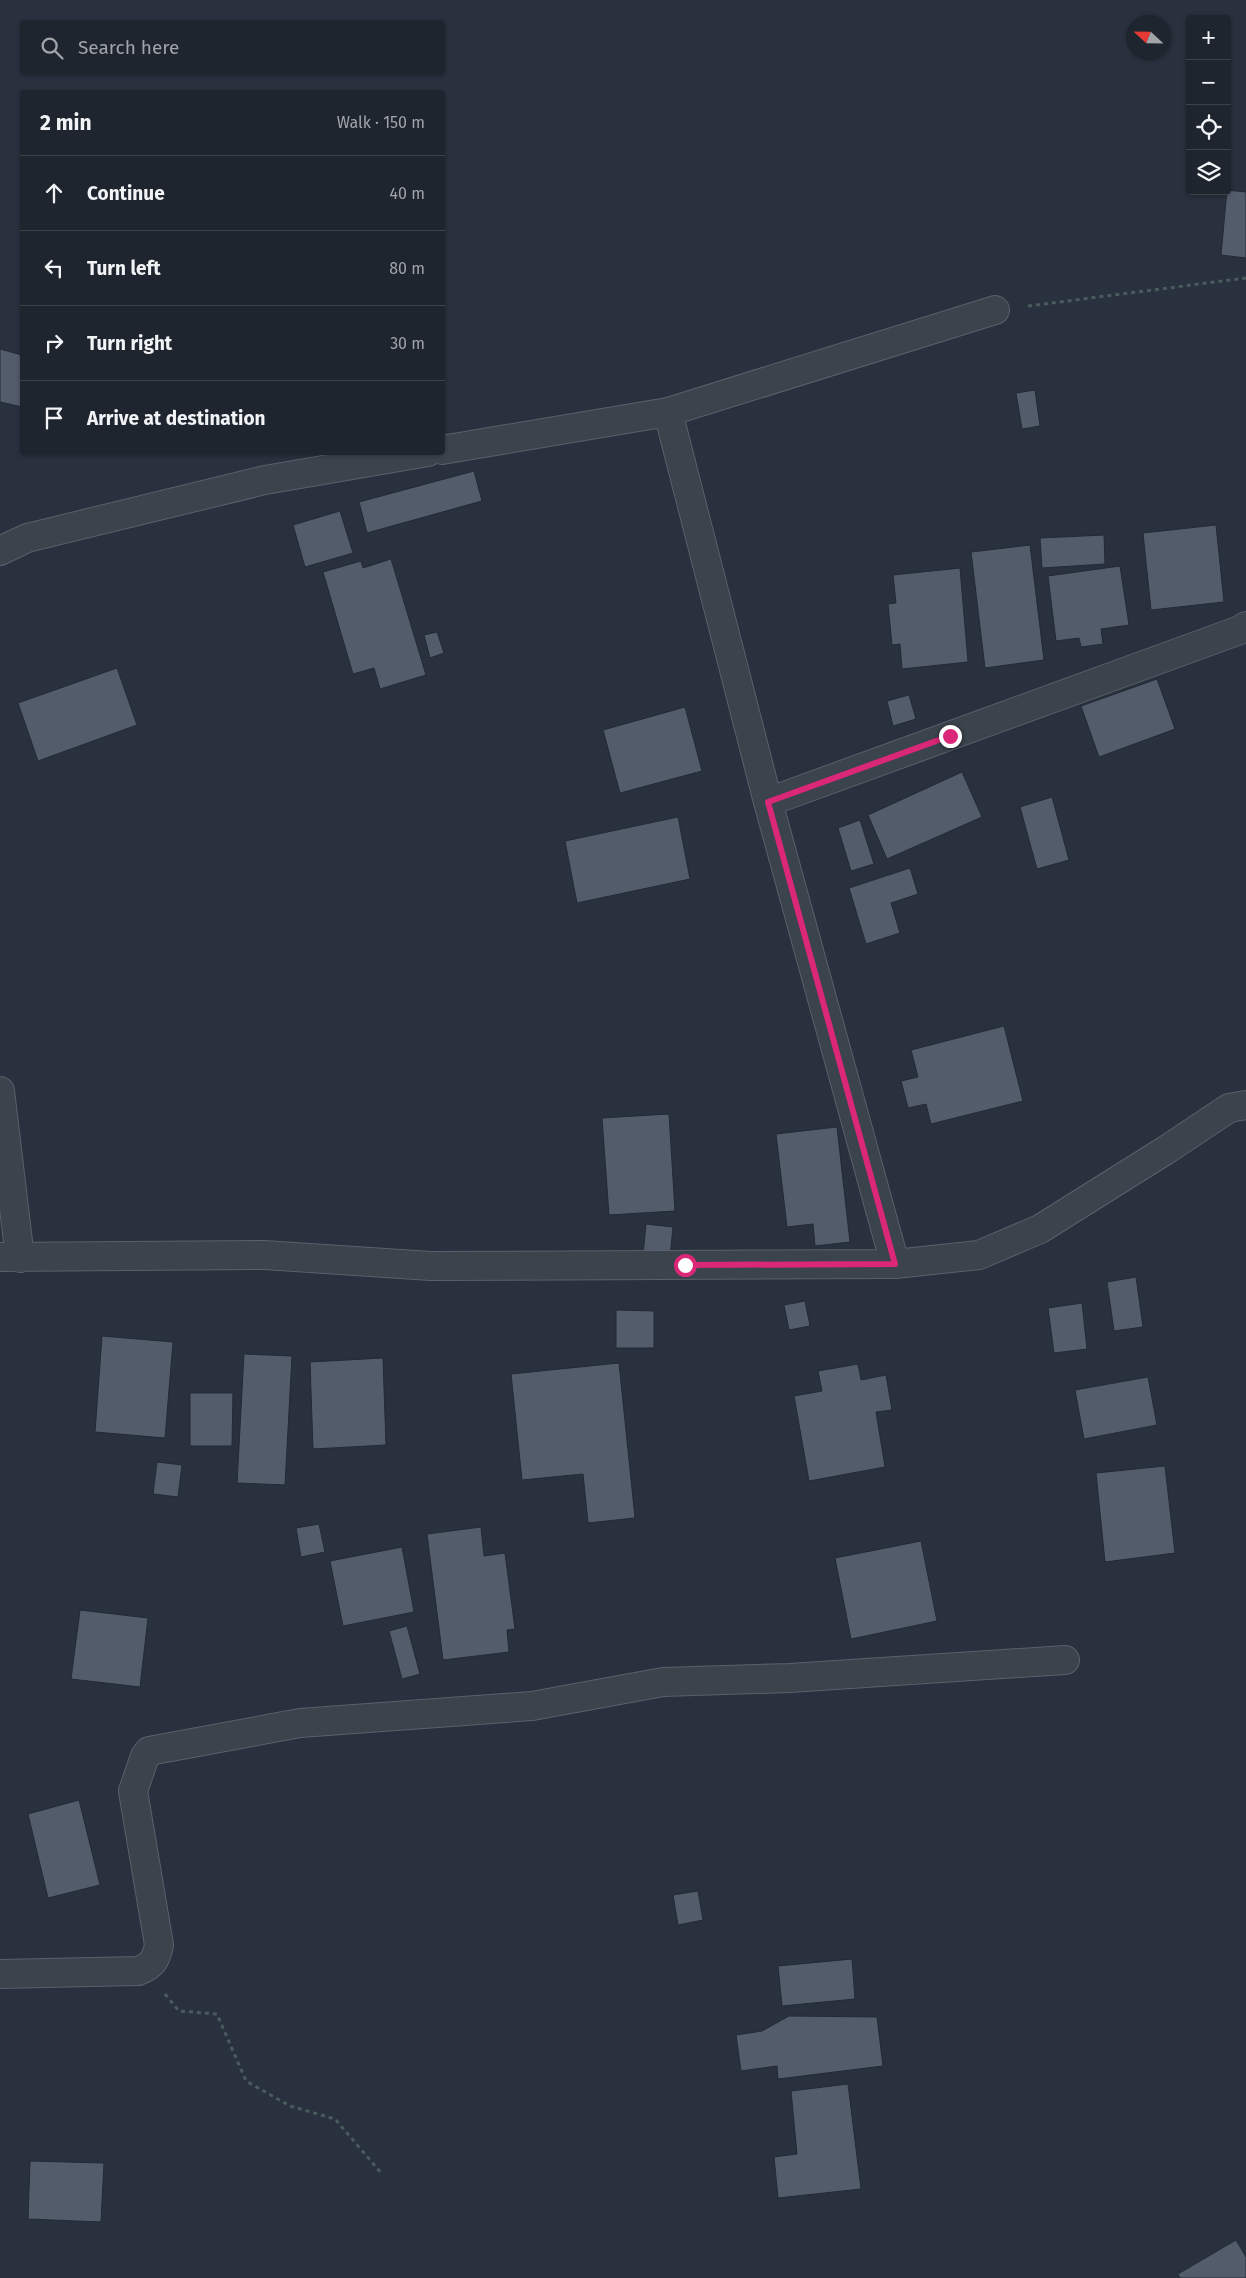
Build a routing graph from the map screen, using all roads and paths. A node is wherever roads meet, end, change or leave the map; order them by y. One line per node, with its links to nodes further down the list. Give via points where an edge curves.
1 (1246, 278): 2 (path)
2 (996, 310): 3 (street)
3 (668, 412): 4 (street); 8 (street)
4 (445, 449)
5 (411, 455): 6 (street, via 265,480 27,538)
6 (0, 551)
7 (1246, 626): 8 (street)
8 (768, 802): 12 (street)
9 (0, 1091): 11 (street)
10 (1246, 1105): 12 (street, via 1228,1108 1040,1229 979,1255)
11 (10, 1257): 12 (street, via 264,1255 431,1266)
12 (895, 1264)
13 (1065, 1660): 14 (street, via 790,1678 663,1682 532,1706 300,1723 149,1751 144,1756 133,1792 159,1945 156,1959)
14 (145, 1968): 15 (street, via 138,1971); 16 (path, via 179,2011 216,2014 246,2081 290,2106 335,2119)
15 (0, 1974)
16 (382, 2174)

